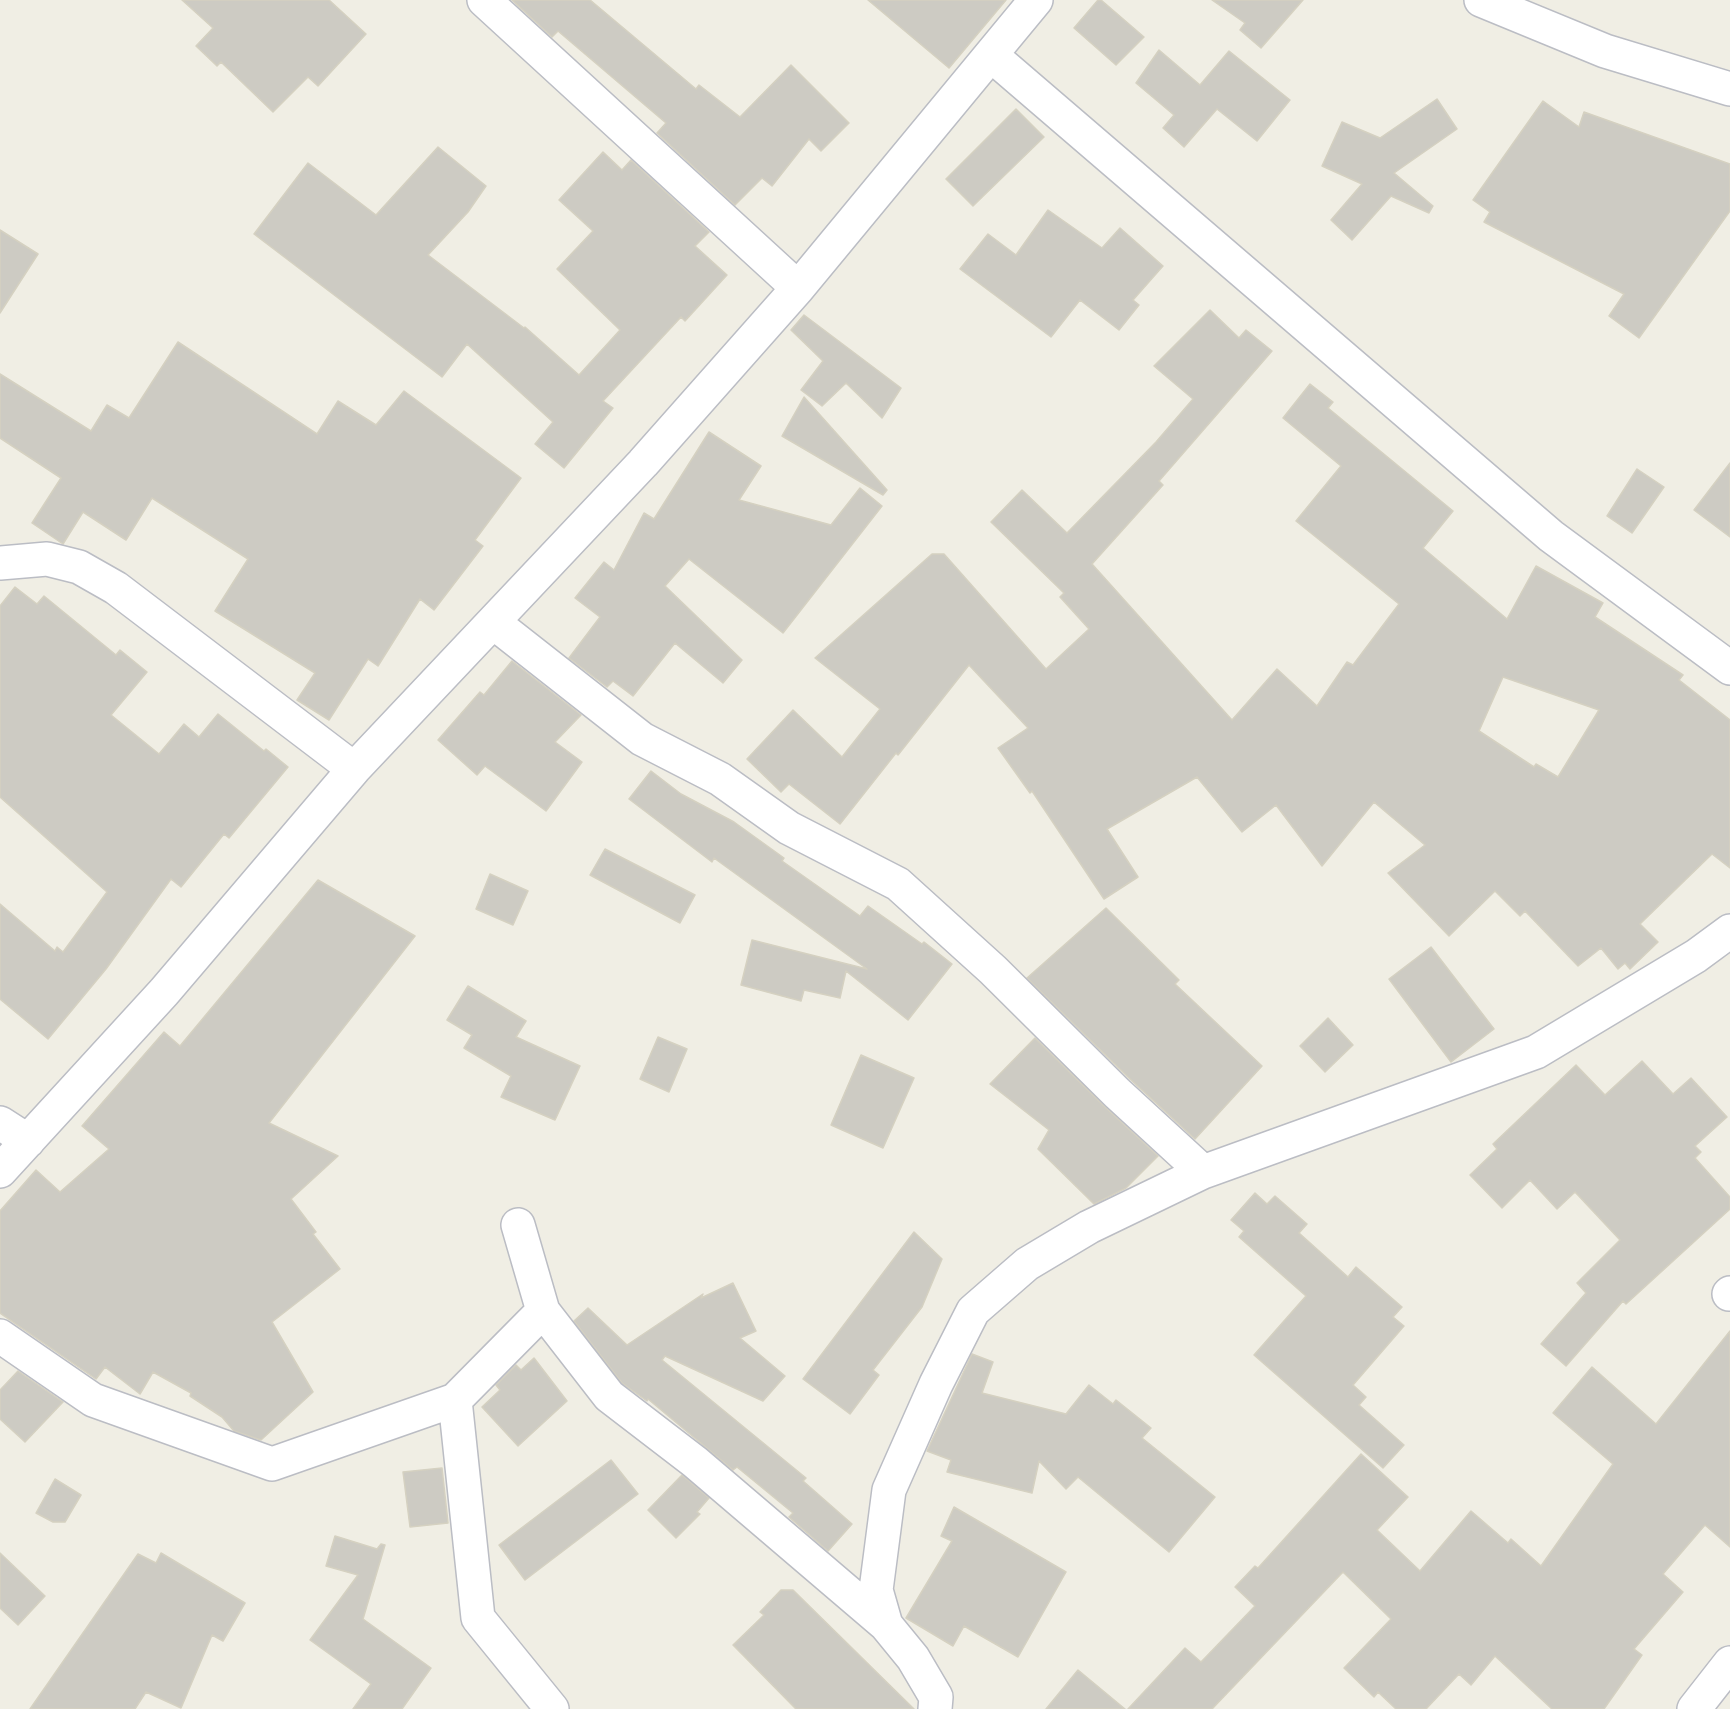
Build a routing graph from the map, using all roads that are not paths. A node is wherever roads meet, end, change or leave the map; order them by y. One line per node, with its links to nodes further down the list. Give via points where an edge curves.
1 (484, 0): 6 (street)
2 (1036, 0): 4 (street)
3 (1481, 0): 5 (street, via 1605,51)
4 (991, 55): 6 (street); 9 (street, via 1551,536)
5 (1730, 89)
6 (798, 288): 8 (street, via 643,463)
7 (0, 563): 10 (street, via 46,559 79,567 117,588)
8 (493, 622): 10 (street); 15 (street, via 642,739 720,778 789,828 898,884)
9 (1730, 668)
10 (354, 769): 13 (street, via 164,992)
11 (1730, 931): 15 (street, via 1696,956 1536,1052)
12 (0, 1123): 13 (street)
13 (28, 1141): 14 (street)
14 (0, 1171)
15 (1203, 1172): 20 (street, via 1089,1227 1027,1264 973,1311 890,1490 876,1590)
16 (518, 1225): 17 (street)
17 (543, 1311): 19 (street); 20 (street, via 609,1396 695,1462)
18 (0, 1336): 19 (street, via 93,1400 272,1464)
19 (455, 1400): 22 (street, via 478,1618)
20 (886, 1625): 23 (street, via 913,1658 936,1697)
21 (1730, 1663): 24 (street)
22 (552, 1709)
23 (935, 1709)
24 (1694, 1709)

